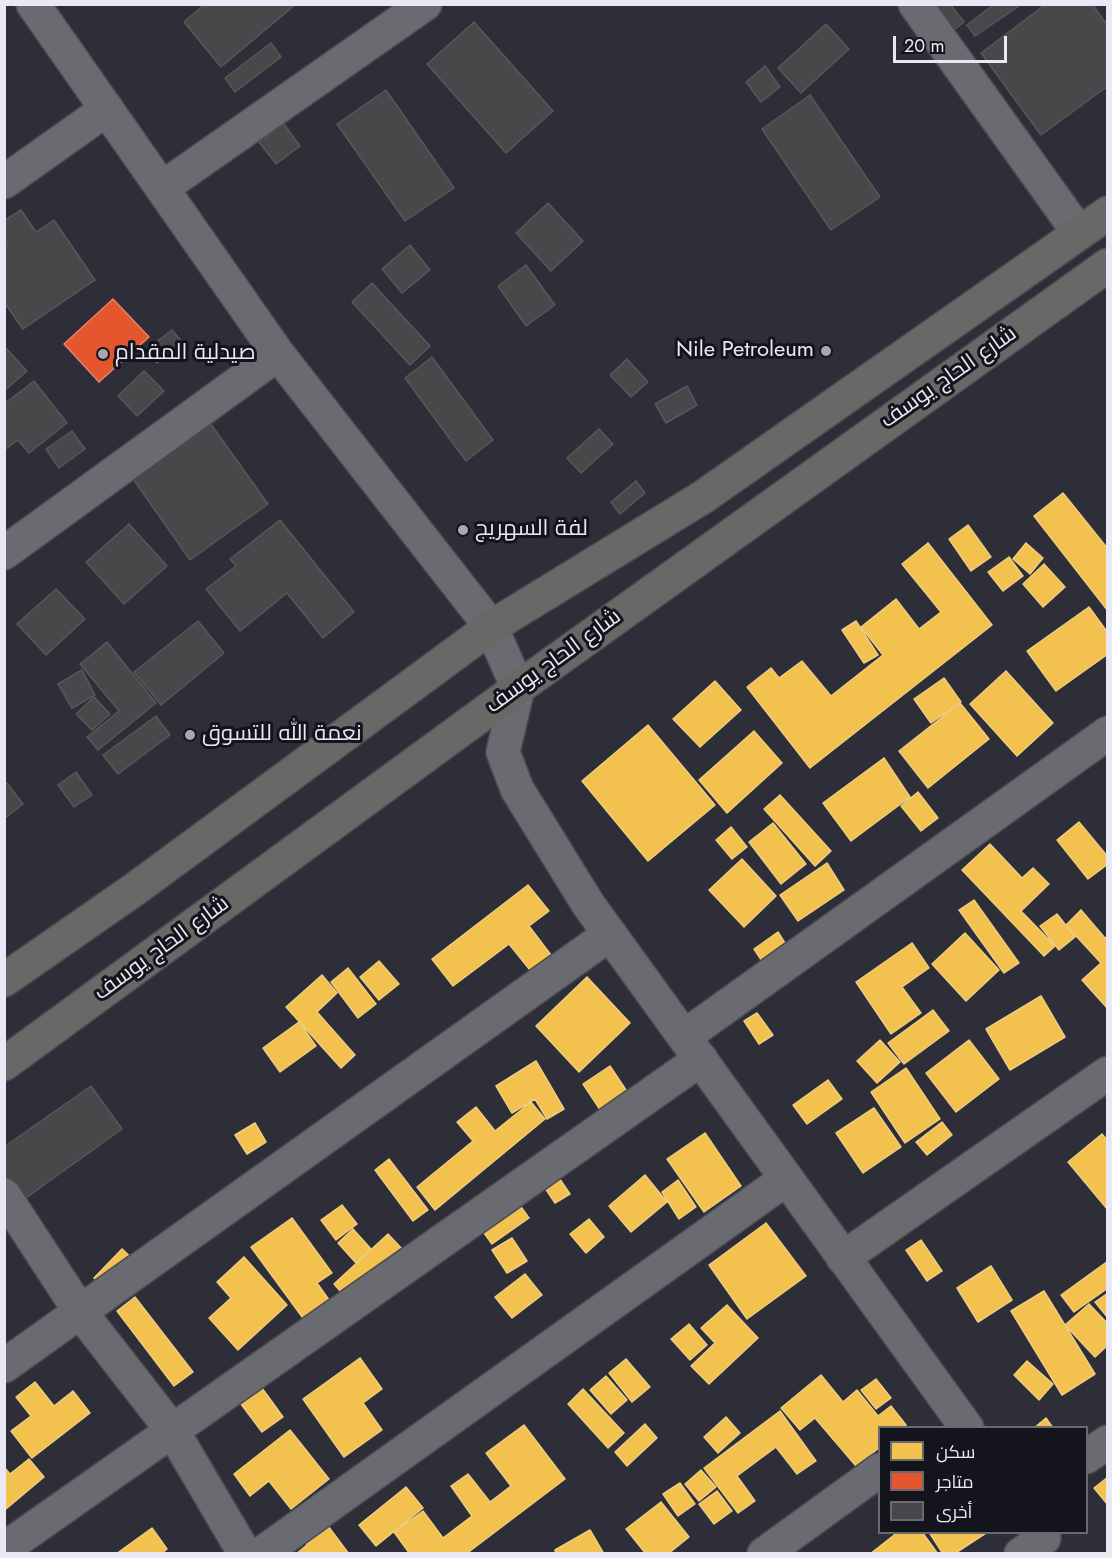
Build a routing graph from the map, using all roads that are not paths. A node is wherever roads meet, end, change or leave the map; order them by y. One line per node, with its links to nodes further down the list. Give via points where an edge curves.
1 (33, 4): 4 (street)
2 (425, 4): 6 (street)
3 (915, 4): 8 (street)
4 (107, 109): 5 (street); 6 (street)
5 (4, 183)
6 (162, 188): 10 (street)
7 (1107, 213): 8 (main road, شارع الحاج يوسف)
8 (1079, 233): 12 (main road, شارع الحاج يوسف, via 703,497)
9 (1106, 269): 13 (main road, شارع الحاج يوسف)
10 (278, 354): 11 (street); 12 (street)
11 (4, 553)
12 (491, 627): 13 (street); 16 (main road, شارع الحاج يوسف, via 135,889)
13 (518, 688): 15 (street, via 503,752 517,789); 18 (main road, شارع الحاج يوسف)
14 (1107, 733): 17 (street)
15 (610, 934): 17 (street); 23 (street)
16 (4, 980)
17 (693, 1048): 20 (street); 26 (street)
18 (4, 1064)
19 (1107, 1073): 22 (street)
20 (786, 1179): 22 (street); 32 (street)
21 (4, 1196): 23 (street)
22 (843, 1258): 25 (street)
23 (81, 1313): 24 (street); 26 (street)
24 (4, 1366)
25 (954, 1423)
26 (172, 1430): 30 (street); 31 (street)
27 (1107, 1442): 28 (street)
28 (1088, 1456)
29 (878, 1471): 33 (street)
30 (4, 1549)
31 (245, 1554)
32 (261, 1554)
33 (764, 1554)

